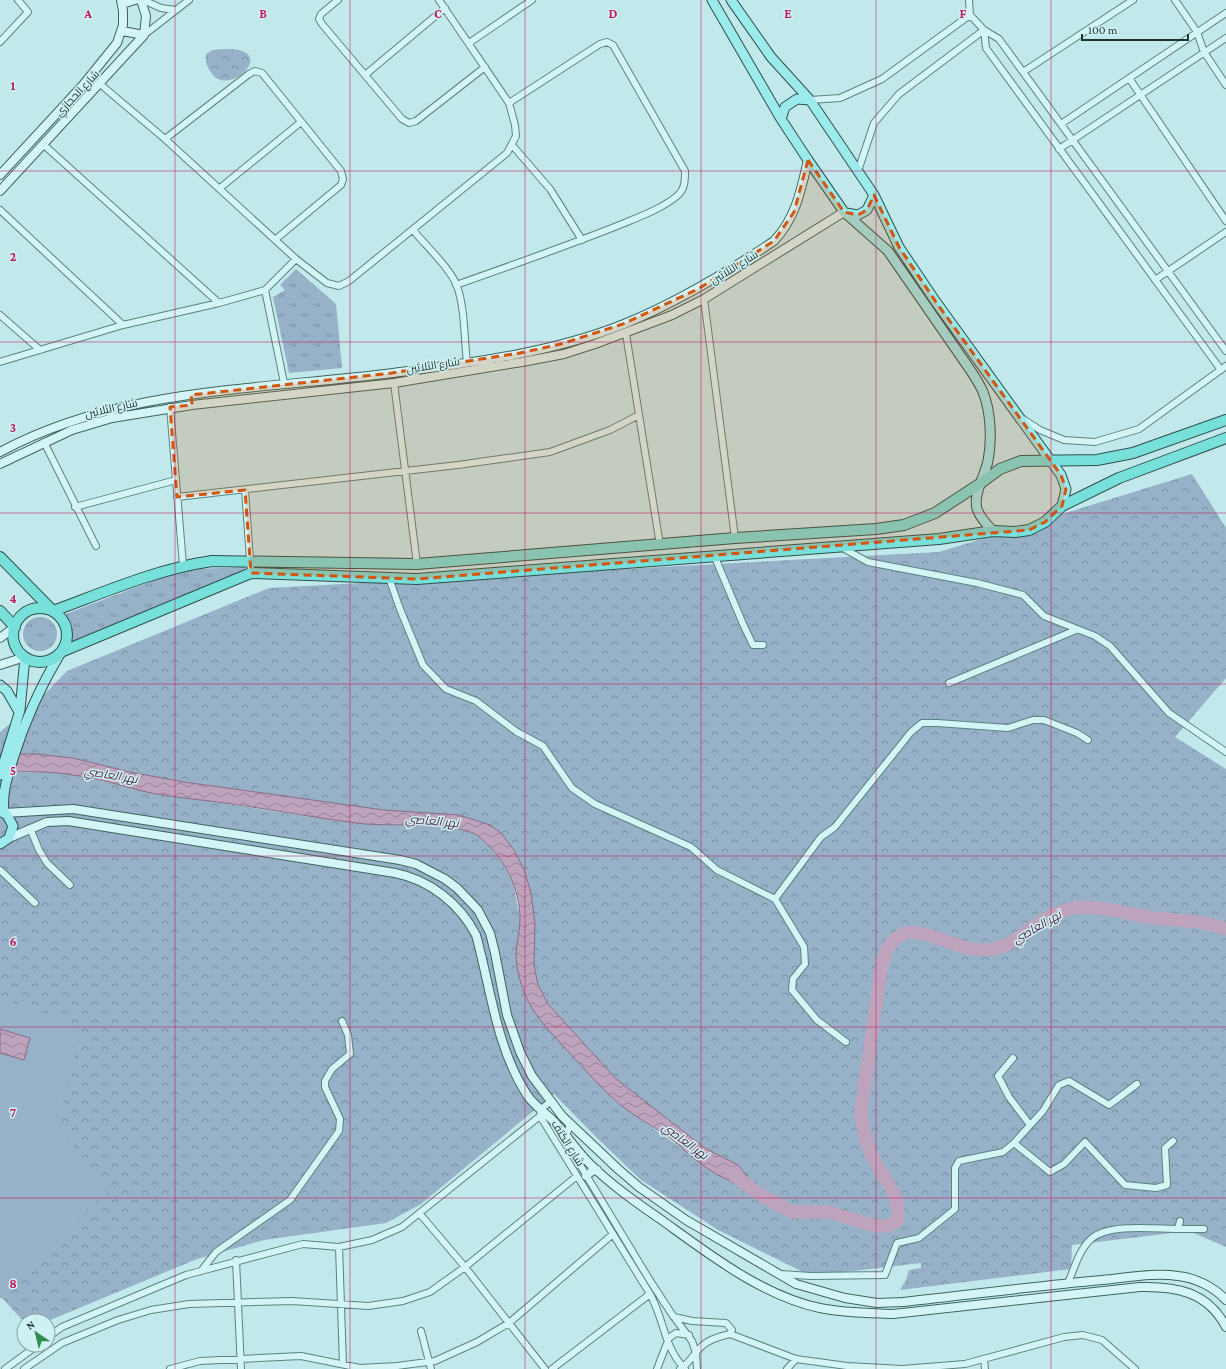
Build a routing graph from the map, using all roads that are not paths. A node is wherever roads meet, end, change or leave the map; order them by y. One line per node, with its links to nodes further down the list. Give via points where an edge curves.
1 (18, 0): 23 (street, via 28,12)
2 (135, 0): 13 (main road)
3 (142, 0): 15 (street, via 160,8); 21 (main road, via 146,16)
4 (189, 0): 15 (street)
5 (338, 0): 28 (street, via 321,14 319,19)
6 (439, 0): 14 (street)
7 (532, 0): 24 (street)
8 (712, 0): 37 (main road)
9 (731, 0): 35 (main road, via 771,57)
10 (969, 0): 17 (street)
11 (1133, 0): 27 (street)
12 (1175, 0): 20 (street)
13 (121, 2): 19 (main road, via 124,18)
14 (445, 8): 24 (street); 28 (street)
15 (176, 10): 21 (street)
16 (1226, 12): 20 (street)
17 (970, 15): 18 (street); 35 (street, via 882,79 840,98)
18 (984, 30): 27 (street, via 999,39); 44 (street, via 986,48); 46 (street, via 899,94 874,123)
19 (122, 32): 21 (main road); 31 (main road, via 110,53)
20 (1197, 32): 25 (street); 29 (street)
21 (144, 35): 30 (main road, شارع الحجازي)
22 (1226, 38): 25 (street)
23 (0, 42)
24 (469, 44): 26 (street)
25 (1204, 52): 32 (street); 34 (street)
26 (485, 67): 28 (street, via 416,121 409,123 402,119); 36 (street)
27 (1023, 72): 39 (street)
28 (364, 75)
29 (1129, 78): 34 (street); 39 (street)
30 (100, 84): 33 (main road, شارع الحجازي); 40 (street)
31 (83, 85): 33 (main road); 47 (main road)
32 (1226, 85)
33 (92, 93): 42 (main road, شارع الحجازي)
34 (1140, 95): 41 (street); 53 (street)
35 (810, 100): 37 (main road, via 797,99 785,107); 46 (main road)
36 (509, 103): 43 (street, via 516,136); 57 (street, via 600,44 607,42 613,45 685,172 684,187 678,196 664,205)
37 (781, 119): 45 (main road)
38 (301, 122): 40 (street, via 262,73 255,71); 48 (street); 56 (street, via 344,179)
39 (1061, 124): 41 (street)
40 (165, 139): 48 (street)
41 (1073, 140): 44 (street); 59 (street)
42 (44, 145): 49 (main road, شارع الحجازي); 64 (street)
43 (512, 145): 54 (street, via 507,153); 57 (street, via 550,188)
44 (1059, 149): 60 (street)
45 (808, 160): 52 (main road); 65 (main road, via 794,212 782,233 774,241 709,282)
46 (858, 171): 50 (main road)
47 (0, 175)
48 (220, 188): 56 (street)
49 (0, 191)
50 (874, 195): 52 (main road, via 868,210 858,215); 83 (main road, via 900,247 936,302)
51 (0, 210): 68 (street)
52 (844, 212): 63 (main road, شارع الثلاثين); 92 (main road, via 888,251 983,392 988,413 989,436 988,461)
53 (1226, 221)
54 (413, 230): 58 (street, via 349,281 339,286 327,283); 61 (street)
55 (1226, 232): 59 (street)
56 (276, 240): 58 (street)
57 (582, 240): 61 (street)
58 (296, 259): 62 (street)
59 (1167, 272): 60 (street); 71 (street)
60 (1155, 280): 76 (street)
61 (456, 285): 74 (street)
62 (265, 290): 64 (street); 77 (street)
63 (704, 299): 67 (main road, شارع الثلاثين); 98 (street)
64 (219, 303): 68 (street)
65 (667, 304): 67 (main road); 72 (main road, via 623,324 561,344)
66 (0, 315): 70 (street)
67 (672, 315): 69 (main road, شارع الثلاثين)
68 (123, 325): 70 (street)
69 (626, 334): 75 (main road, شارع الثلاثين, via 564,354); 82 (street)
70 (40, 350): 73 (street)
71 (1226, 351)
72 (520, 353): 74 (main road); 75 (main road)
73 (0, 362)
74 (467, 362): 77 (main road, via 392,373)
75 (522, 362): 78 (main road, شارع الثلاثين)
76 (1224, 368): 83 (street, via 1139,429 1095,442 1064,440)
77 (284, 383): 79 (main road)
78 (394, 383): 80 (main road, شارع الثلاثين); 90 (street)
79 (191, 395): 80 (main road); 87 (main road, via 89,414)
80 (192, 405): 81 (main road, شارع الثلاثين)
81 (170, 407): 86 (main road, شارع الثلاثين, via 98,421); 91 (street)
82 (639, 415): 90 (street, via 610,430 550,452); 99 (street)
83 (1020, 418): 88 (main road)
84 (1226, 420): 88 (highway, via 1133,453 1098,460)
85 (1226, 438): 95 (highway, via 1119,478)
86 (44, 442): 89 (main road, شارع الثلاثين); 96 (street)
87 (0, 452)
88 (1052, 461): 92 (highway, via 1021,461 1000,469); 95 (main road, via 1066,489)
89 (0, 464)
90 (406, 471): 93 (street); 105 (street)
91 (176, 480): 94 (street); 96 (street)
92 (982, 484): 97 (main road, via 976,500 977,509); 98 (highway, via 935,513 904,525)
93 (245, 490): 94 (street); 104 (street)
94 (177, 497): 106 (street)
95 (1062, 506): 97 (highway, via 1045,522 1029,530)
96 (75, 507): 100 (street)
97 (993, 531): 101 (highway)
98 (735, 538): 99 (highway)
99 (660, 545): 105 (highway)
100 (96, 546)
101 (838, 546): 102 (highway); 112 (street, via 868,562 977,583 1023,595 1044,616)
102 (714, 555): 108 (highway, via 417,579); 114 (street, via 753,645)
103 (0, 557): 110 (highway)
104 (251, 562): 105 (highway); 106 (highway, via 212,561); 107 (street)
105 (417, 564)
106 (183, 565): 110 (highway)
107 (251, 573): 108 (highway); 115 (highway)
108 (389, 578): 130 (street, via 423,665 446,689 476,701 517,732 543,746 572,788 595,804 691,848 716,870)
109 (0, 611): 111 (highway)
110 (53, 611): 111 (highway, via 33,609 22,615); 115 (highway, via 63,620 67,633 65,646)
111 (15, 627): 113 (main road); 116 (highway, via 14,640)
112 (1076, 630): 118 (street); 123 (street, via 1095,636 1110,646 1169,712)
113 (0, 638)
114 (763, 645)
115 (61, 652): 116 (highway, via 44,661); 121 (main road)
116 (25, 657): 117 (main road); 120 (main road)
117 (0, 666)
118 (949, 683)
119 (0, 686): 120 (main road, via 7,691)
120 (19, 712): 121 (main road)
121 (16, 737): 124 (main road); 125 (main road, via 3,792)
122 (1088, 740): 130 (street, via 1044,720 1032,720 1008,728 922,723 911,732 835,827 821,837)
123 (1226, 752)
124 (0, 775)
125 (2, 812): 127 (main road, via 10,818 13,826); 136 (main road, via 80,810 400,860 416,864 436,874 457,888 478,910 490,934 508,1015 520,1052 532,1076)
126 (30, 828): 127 (main road); 129 (street, via 47,863); 137 (main road, via 47,822 68,821 410,876 455,906 469,922 476,935 497,1024 509,1057 528,1096)
127 (3, 843)
128 (0, 870): 131 (street)
129 (70, 885)
130 (775, 899): 133 (street, via 804,946 805,964 793,979 792,990 817,1020)
131 (35, 903)
132 (342, 1021): 154 (street, via 348,1035 350,1054 332,1069 325,1081 325,1087 340,1119 339,1131 290,1200 216,1252)
133 (846, 1042)
134 (1013, 1058): 139 (street, via 998,1076 1009,1097)
135 (1137, 1084): 139 (street, via 1109,1105 1069,1081 1059,1084 1043,1111)
136 (550, 1102): 137 (street); 138 (main road)
137 (540, 1112): 140 (main road); 144 (street, شارع الكتف); 146 (street)
138 (570, 1124): 140 (street); 155 (main road, via 639,1187 686,1220)
139 (1030, 1125): 142 (street)
140 (566, 1136): 143 (main road); 145 (street, via 568,1145)
141 (1173, 1141): 142 (street, via 1165,1148 1167,1185 1156,1188 1125,1185 1086,1142 1064,1164 1050,1172)
142 (1014, 1143): 155 (street, via 1003,1152 959,1162 955,1168 955,1209 919,1238 898,1243 885,1275)
143 (597, 1170): 145 (main road); 163 (main road, via 612,1185 722,1264 778,1294 820,1308 893,1314 1140,1287 1166,1287 1194,1295 1208,1303)
144 (577, 1176): 150 (street, شارع الكتف); 153 (street)
145 (586, 1176): 161 (street)
146 (420, 1214): 151 (street, via 402,1227 372,1240); 153 (street)
147 (1180, 1221): 148 (street)
148 (1178, 1229): 149 (street); 156 (street, via 1130,1229 1099,1234 1090,1240 1081,1252)
149 (1204, 1230)
150 (613, 1234): 157 (street, شارع الكتف); 162 (street)
151 (339, 1247): 152 (street, via 303,1244); 160 (street)
152 (236, 1260): 154 (street); 159 (street)
153 (464, 1267): 160 (street, via 430,1292 403,1301 368,1306); 162 (street)
154 (201, 1270): 164 (street)
155 (777, 1274): 156 (main road, via 796,1284 822,1292 877,1302 903,1302)
156 (1068, 1283): 158 (main road, via 1161,1275 1178,1276 1198,1281 1214,1289)
157 (650, 1294): 168 (street, شارع الكتف, via 660,1313); 183 (street)
158 (1226, 1300)
159 (238, 1303): 160 (street, via 292,1300); 173 (street); 178 (street, via 189,1304 152,1310 118,1320 62,1343)
160 (341, 1304): 175 (street)
161 (673, 1316): 166 (street, via 692,1321 726,1322 732,1330); 167 (street)
162 (509, 1323): 174 (street, via 477,1342); 182 (street)
163 (1226, 1327)
164 (56, 1331)
165 (421, 1331): 174 (street)
166 (730, 1334): 170 (street, via 707,1342); 171 (street)
167 (689, 1335): 168 (street, via 676,1333); 170 (street)
168 (667, 1342): 176 (street, شارع الكتف); 184 (street)
169 (27, 1353): 177 (street)
170 (696, 1353): 176 (street); 185 (street)
171 (796, 1359): 186 (street); 187 (street, via 847,1366)
172 (984, 1359): 187 (street, via 944,1367); 188 (street); 189 (street, via 1064,1337 1083,1335 1102,1340)
173 (240, 1360): 175 (street, via 301,1356); 179 (street, via 200,1361); 180 (street)
174 (429, 1362): 175 (street, via 360,1368); 181 (street)
175 (343, 1364)
176 (683, 1368)
177 (5, 1369)
178 (24, 1369)
179 (170, 1369)
180 (241, 1369)
181 (431, 1369)
182 (545, 1369)
183 (552, 1369)
184 (657, 1369)
185 (697, 1369)
186 (787, 1369)
187 (902, 1369)
188 (985, 1369)
189 (1135, 1369)

